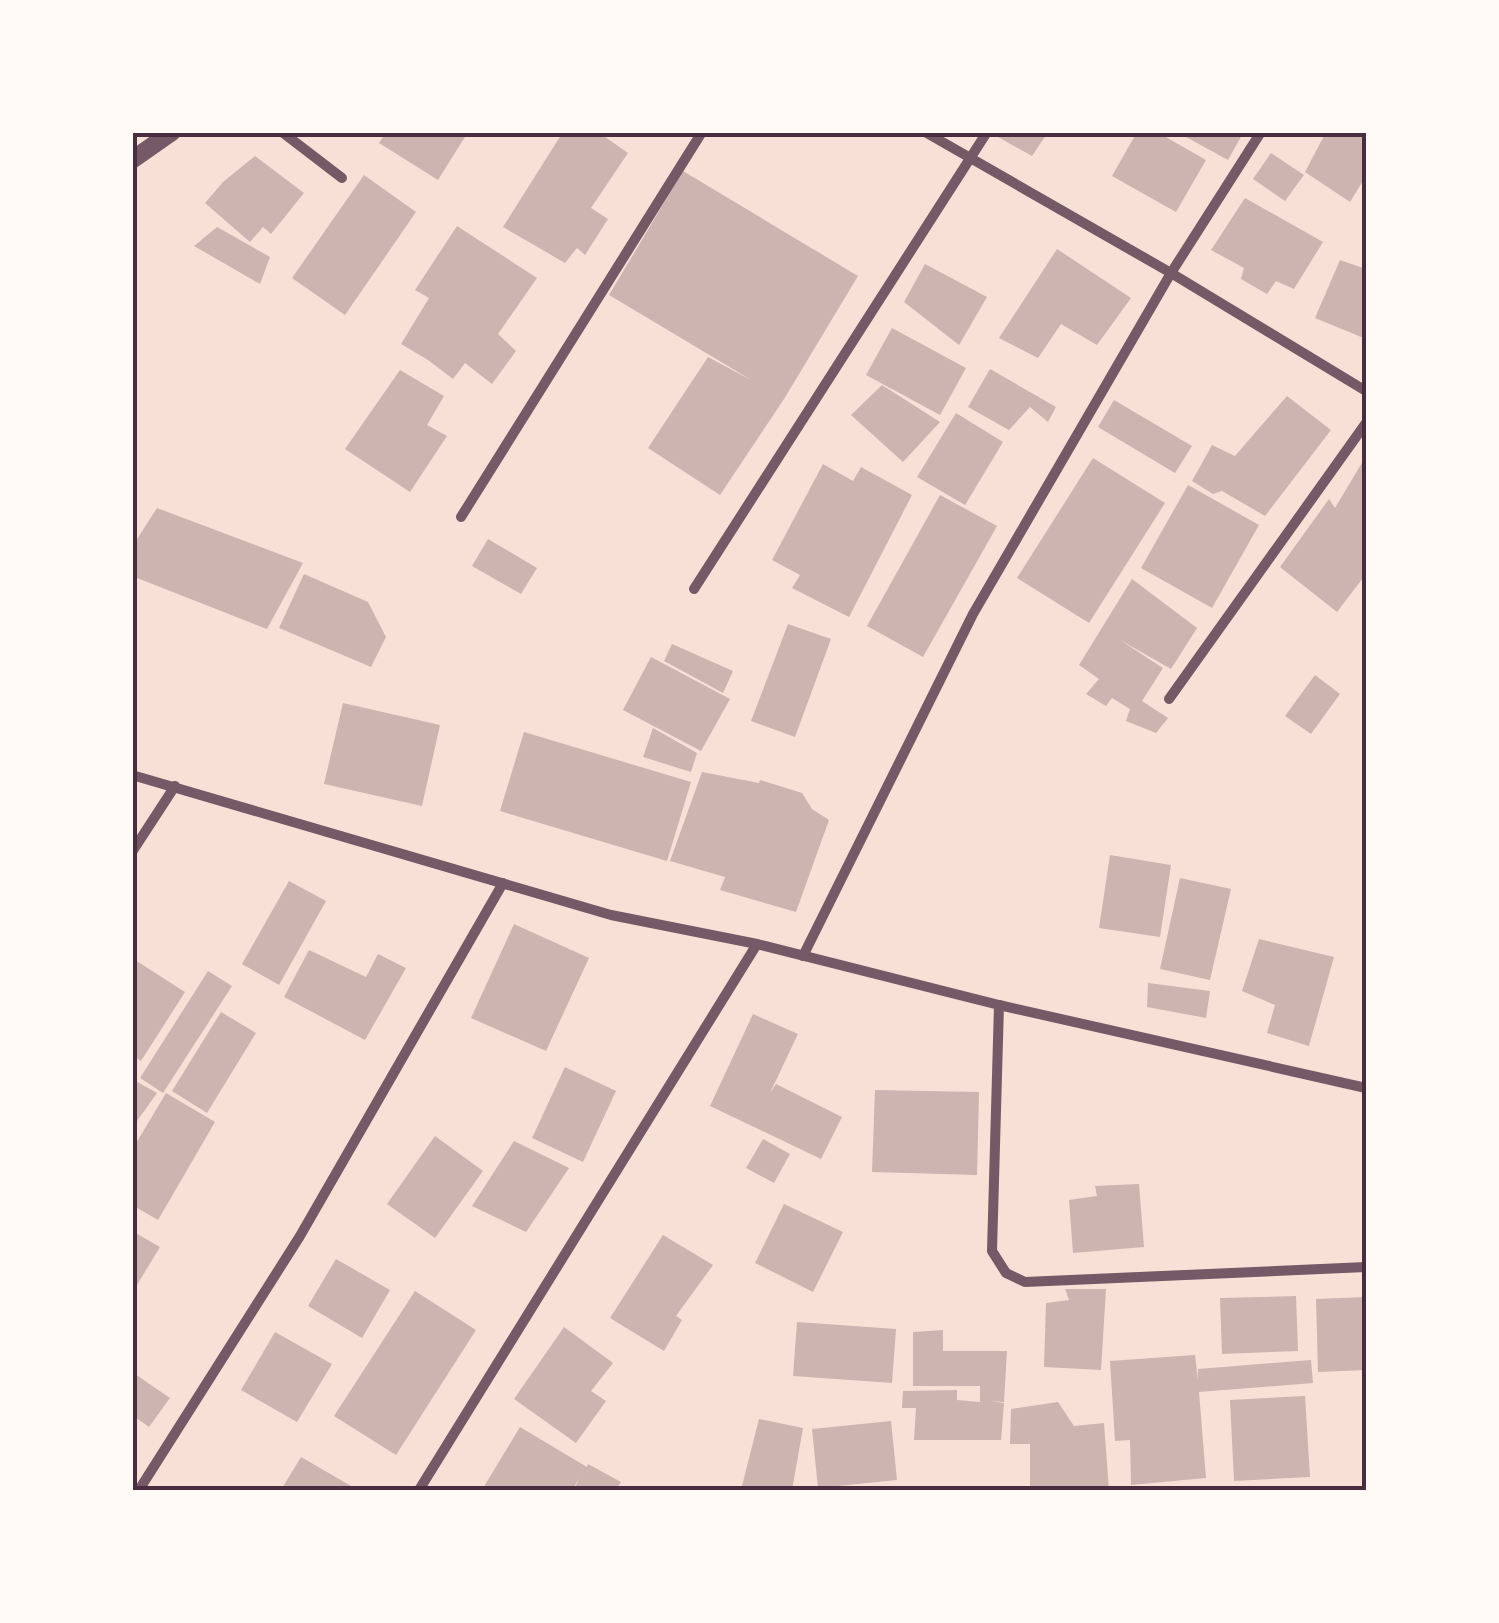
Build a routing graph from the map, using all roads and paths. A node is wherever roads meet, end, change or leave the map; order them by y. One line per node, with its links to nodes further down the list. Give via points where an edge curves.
1 (172, 132): 7 (street)
2 (282, 132): 9 (street)
3 (702, 132): 13 (street)
4 (925, 132): 8 (street)
5 (988, 132): 8 (street)
6 (1261, 132): 10 (street)
7 (132, 160)
8 (970, 160): 10 (street); 14 (street)
9 (342, 178)
10 (1170, 273): 11 (street); 21 (street, via 973,614)
11 (1366, 391)
12 (1366, 424): 15 (street)
13 (461, 517)
14 (694, 589)
15 (1169, 699)
16 (132, 775): 17 (street)
17 (174, 786): 18 (street); 19 (street)
18 (132, 852)
19 (503, 883): 20 (street); 25 (street, via 300,1236)
20 (756, 944): 21 (street); 26 (street)
21 (804, 956): 22 (street)
22 (999, 1005): 23 (street); 24 (street, via 992,1251 1006,1272 1026,1282)
23 (1366, 1088)
24 (1366, 1267)
25 (138, 1490)
26 (419, 1490)

